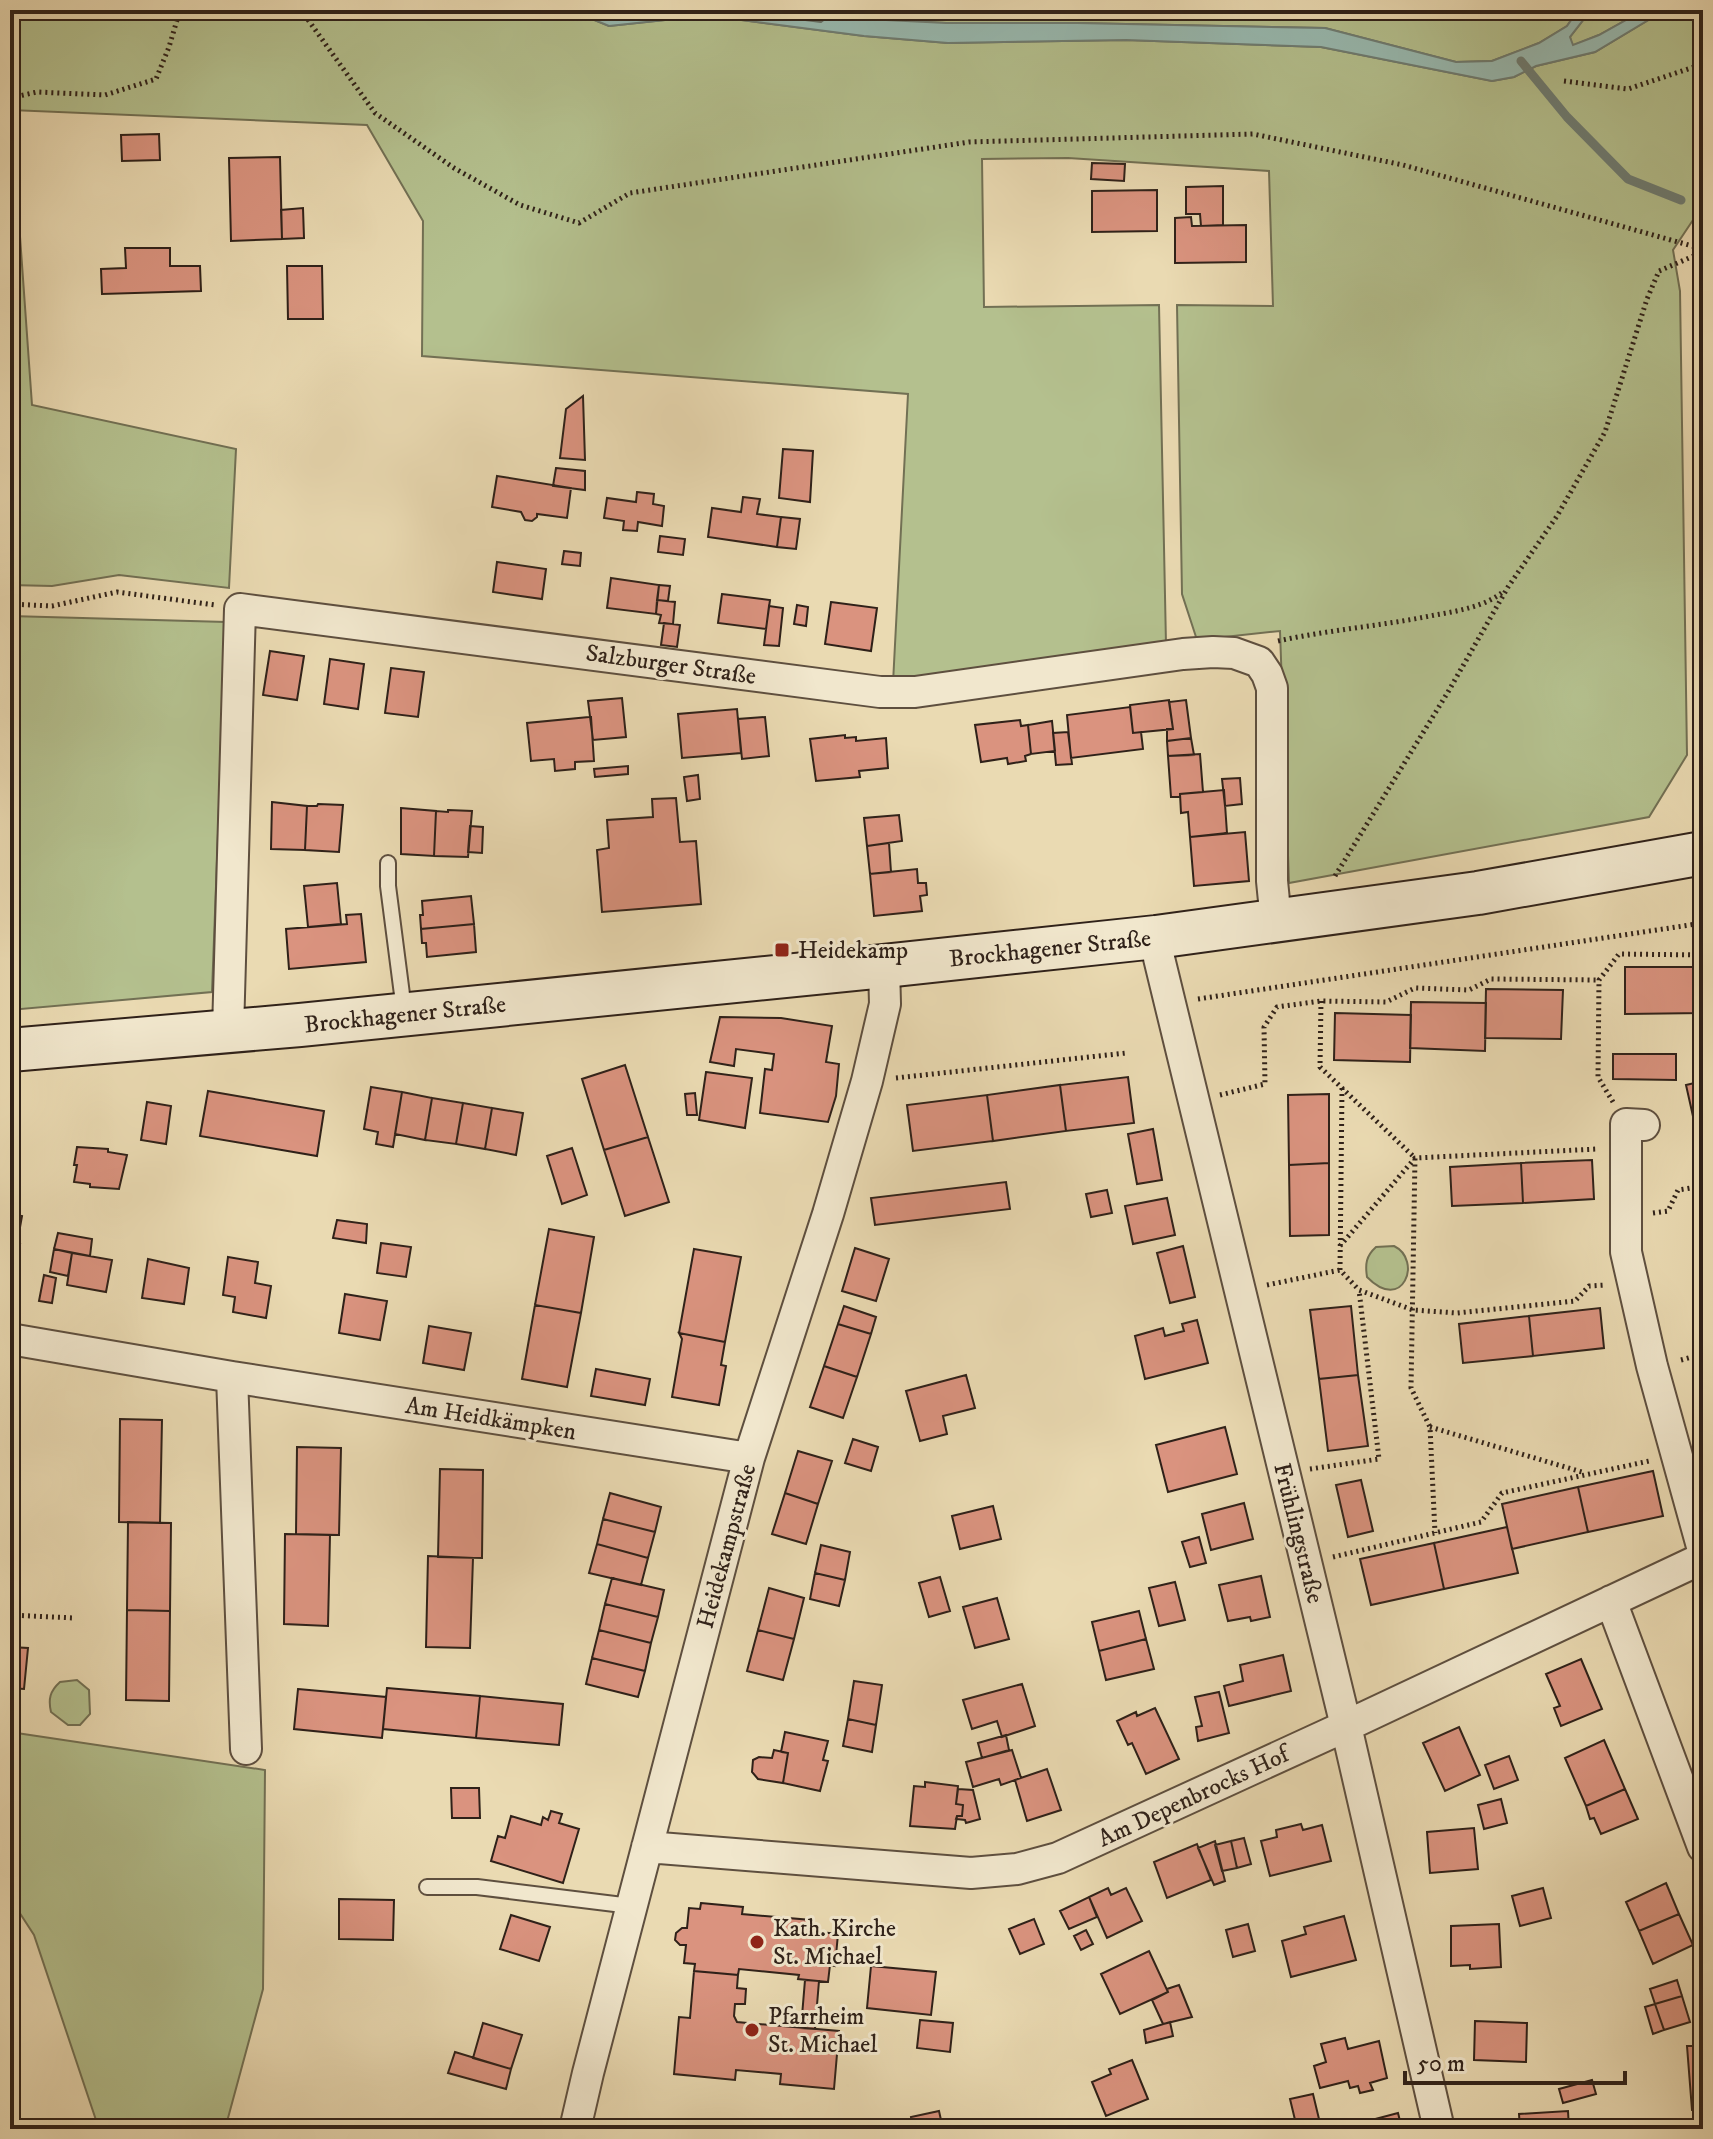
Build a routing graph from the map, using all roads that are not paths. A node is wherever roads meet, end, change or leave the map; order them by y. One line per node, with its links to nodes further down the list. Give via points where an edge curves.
1 (1703, 853): 3 (main road, Brockhagener Straße, via 1478,893)
2 (388, 863): 6 (lane)
3 (1276, 921): 4 (main road, Brockhagener Straße); 7 (street, Salzburger Straße, via 1272,688 1259,662 1234,653 1183,654 898,693 240,609)
4 (1156, 937): 5 (main road, Brockhagener Straße); 16 (street, Frühlingstraße)
5 (884, 966): 6 (main road, Brockhagener Straße); 12 (street, Heidekampstraße, via 885,1004 867,1081)
6 (405, 1014): 7 (main road, Brockhagener Straße)
7 (228, 1031): 8 (main road, Brockhagener Straße)
8 (10, 1050)
9 (1632, 1132): 13 (street, via 1626,1252)
10 (10, 1339): 11 (street, Am Heidkämpken)
11 (232, 1377): 12 (street, Am Heidkämpken); 17 (street)
12 (749, 1458): 18 (street, Heidekampstraße)
13 (1703, 1550)
14 (1703, 1558): 15 (street, Am Depenbrocks Hof)
15 (1611, 1601): 16 (street, Am Depenbrocks Hof); 19 (street)
16 (1346, 1726): 18 (street, Am Depenbrocks Hof, via 1058,1858 1017,1869 971,1873); 23 (street, Frühlingstraße)
17 (246, 1749)
18 (647, 1847): 21 (street, Heidekampstraße)
19 (1703, 1847)
20 (427, 1887): 21 (lane, via 477,1887)
21 (631, 1906): 22 (street, Heidekampstraße)
22 (575, 2129)
23 (1439, 2129)

